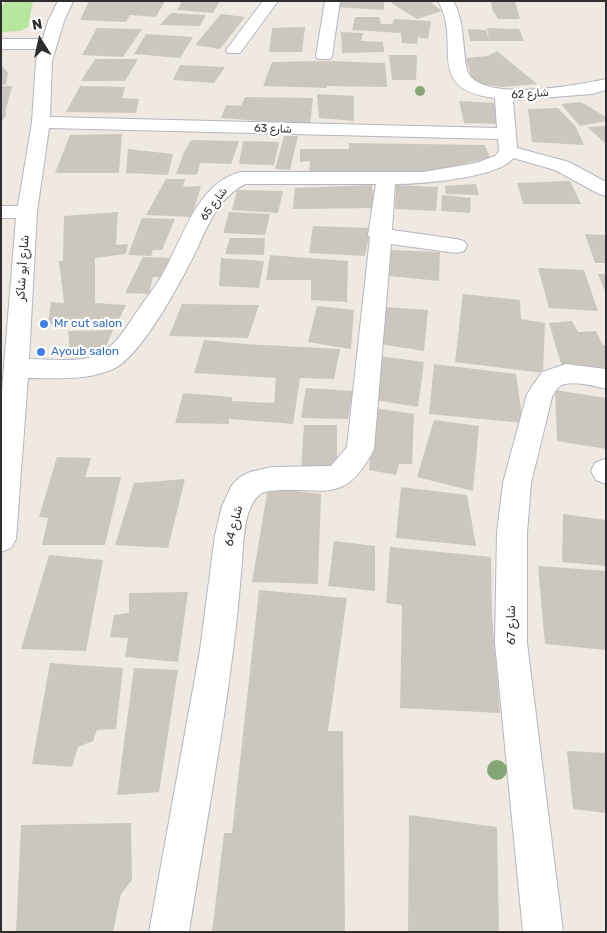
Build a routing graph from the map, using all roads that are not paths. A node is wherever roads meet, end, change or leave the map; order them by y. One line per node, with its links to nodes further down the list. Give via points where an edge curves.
1 (66, 1): 6 (street, شارع أبو شاكر)
2 (271, 1): 7 (street)
3 (334, 1): 8 (street)
4 (445, 1): 10 (street, شارع 62, via 453,16 462,80 469,86)
5 (1, 44): 6 (street)
6 (48, 44): 11 (street, شارع أبو شاكر)
7 (234, 50)
8 (324, 56)
9 (601, 90): 10 (street, شارع 62)
10 (504, 96): 12 (street)
11 (41, 122): 12 (street, شارع 63, via 332,131); 16 (street, شارع أبو شاكر)
12 (507, 143): 13 (street, شارع 65, via 502,160 458,173); 14 (street, via 562,166)
13 (386, 179): 17 (street, شارع 64); 20 (street, شارع 65, via 241,178 232,181 212,204 191,237 173,276 123,351 104,363 85,367)
14 (606, 190)
15 (1, 212): 16 (street)
16 (27, 212): 19 (street, شارع أبو شاكر)
17 (379, 235): 18 (street); 24 (street, شارع 64, via 360,449 350,466 336,477 278,478 252,484 242,494 234,517 223,607)
18 (456, 246)
19 (11, 313): 20 (street, شارع أبو شاكر)
20 (18, 368): 22 (street, شارع أبو شاكر)
21 (606, 379): 25 (street, شارع 67, via 566,374 550,379 540,394 517,484 512,532 511,643)
22 (7, 436): 23 (street, شارع أبو شاكر)
23 (1, 539)
24 (169, 932)
25 (543, 932)

